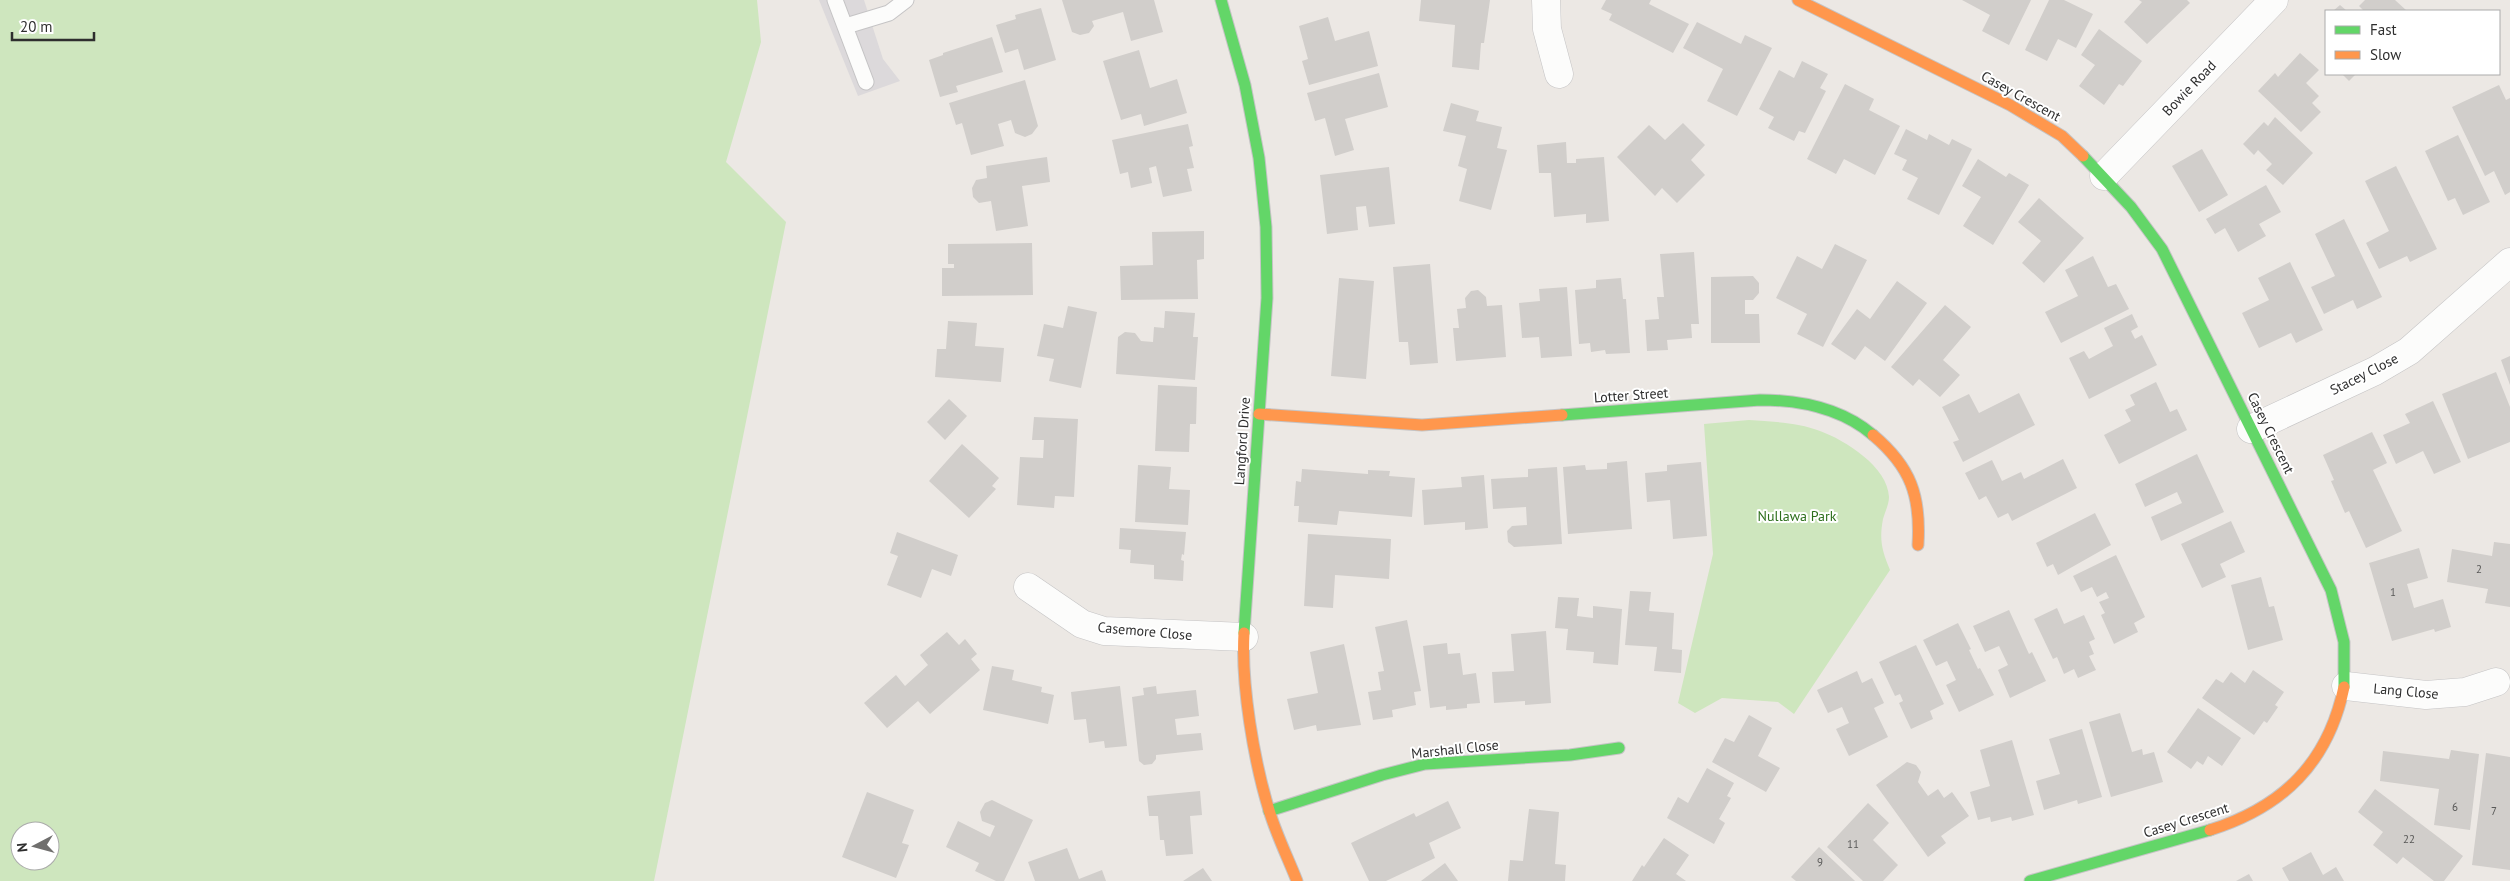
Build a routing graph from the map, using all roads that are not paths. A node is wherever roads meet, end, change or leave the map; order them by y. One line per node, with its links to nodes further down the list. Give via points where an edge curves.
1 (835, 0): 7 (lane)
2 (906, 0): 7 (lane, via 888,13)
3 (1221, 0): 12 (street, Langford Drive, via 1245,85 1263,193 1267,298)
4 (1546, 0): 8 (street, via 1547,29)
5 (1798, 0): 10 (street, Casey Crescent, via 2010,104 2062,136)
6 (2274, 0): 10 (street, Bowie Road)
7 (846, 26): 9 (lane)
8 (1559, 74)
9 (866, 82)
10 (2104, 176): 13 (street, Casey Crescent, via 2162,249)
11 (2510, 262): 13 (street, Stacey Close, via 2408,351 2375,371)
12 (1259, 414): 14 (street, Lotter Street, via 1422,425 1760,400 1795,401 1851,421 1870,433 1899,460 1916,496 1920,522); 16 (street, Langford Drive)
13 (2252, 429): 18 (street, Casey Crescent, via 2331,590 2346,658)
14 (1918, 545)
15 (1028, 587): 16 (street, Casemore Close, via 1082,624 1104,630)
16 (1244, 637): 20 (street, Langford Drive, via 1248,703)
17 (2496, 682): 18 (street, Lang Close, via 2465,692 2426,695)
18 (2346, 686): 22 (street, Casey Crescent, via 2328,739 2315,762 2300,780 2257,811 2222,826)
19 (1619, 748): 20 (street, Marshall Close, via 1570,755 1425,764)
20 (1269, 812): 21 (street, Langford Drive)
21 (1297, 881)
22 (2030, 881)

